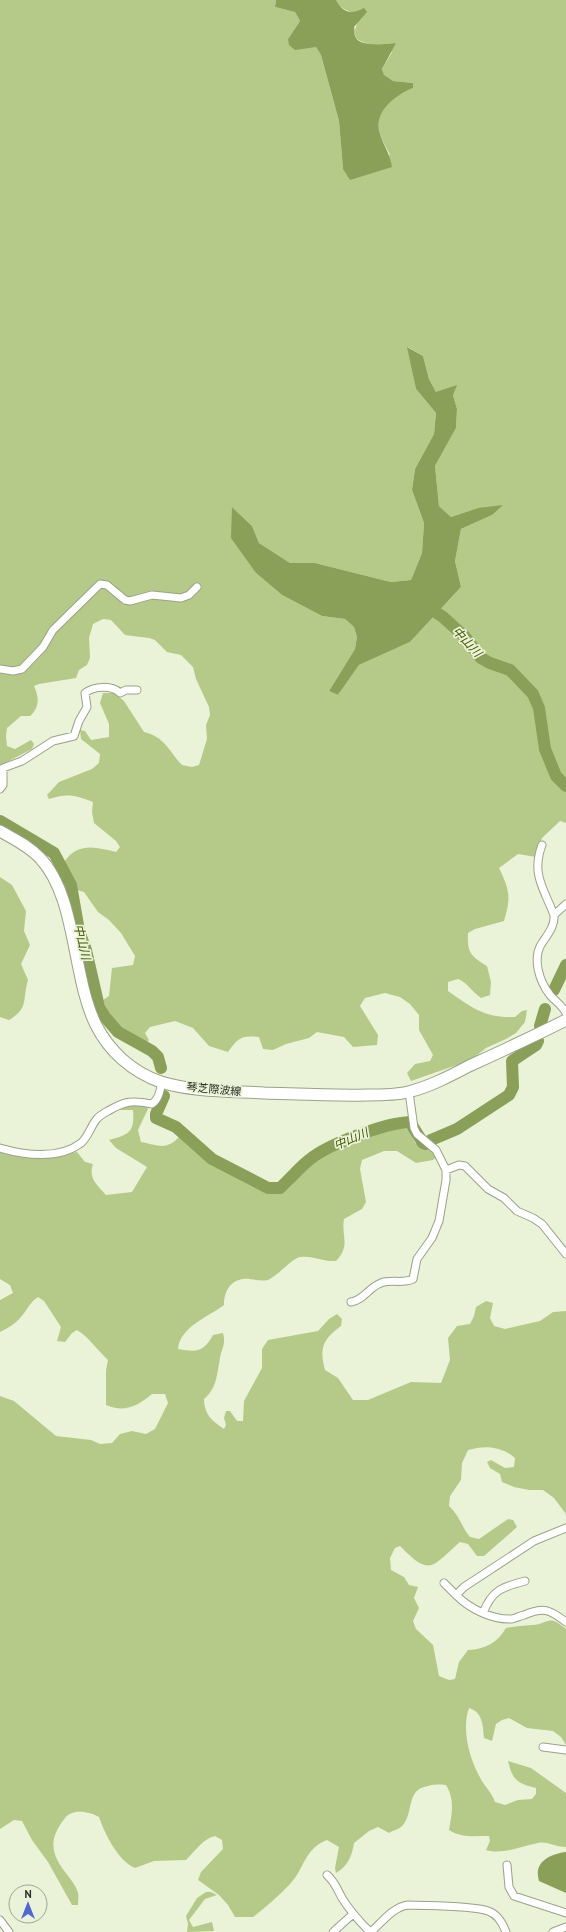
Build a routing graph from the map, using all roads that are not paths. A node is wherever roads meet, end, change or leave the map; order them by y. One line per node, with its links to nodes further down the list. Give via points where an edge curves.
1 (197, 587): 2 (street, via 181,598 152,595 130,601 125,600 107,584 100,584 53,630 43,646 22,669)
2 (0, 669)
3 (136, 690): 4 (street, via 120,693 108,687 88,690 85,693 85,711 74,736 52,741 22,761 3,768 3,785)
4 (0, 789)
5 (0, 831): 11 (main road, 琴芝際波線, via 32,851 54,877 65,907 91,1012 107,1043 131,1066)
6 (542, 845): 8 (street, via 538,878)
7 (566, 904): 8 (street)
8 (554, 915): 9 (street, via 554,924 540,946 537,964 550,995)
9 (566, 1013)
10 (566, 1020): 12 (main road, 琴芝際波線, via 451,1075)
11 (162, 1082): 12 (main road, 琴芝際波線, via 211,1089 300,1094 356,1096); 13 (street, via 160,1093 152,1104 138,1101 121,1103 96,1120 86,1138 68,1150 50,1154 31,1154)
12 (409, 1092): 14 (street, via 414,1128 436,1150)
13 (0, 1148)
14 (446, 1170): 15 (street, via 459,1165 465,1166 488,1189 504,1198 517,1211 542,1224); 16 (street, via 436,1232 417,1259 413,1279 381,1283 357,1301)
15 (566, 1254)
16 (351, 1302)
17 (566, 1528): 20 (street, via 534,1541 464,1587)
18 (525, 1581): 21 (street, via 503,1586 494,1594)
19 (444, 1583): 20 (street)
20 (456, 1595): 21 (street, via 464,1603)
21 (483, 1613): 22 (street, via 513,1619 536,1610 544,1610)
22 (566, 1622)
23 (543, 1747): 24 (street)
24 (566, 1750)
25 (507, 1865): 27 (street, via 509,1887 514,1896)
26 (327, 1875): 28 (street, via 335,1882)
27 (566, 1913)
28 (353, 1914): 32 (street); 33 (street)
29 (0, 1920): 31 (street)
30 (566, 1928): 35 (street)
31 (9, 1932)
32 (333, 1932)
33 (370, 1932): 34 (street, via 400,1906 408,1905 489,1912 503,1924)
34 (506, 1932)
35 (553, 1932)

